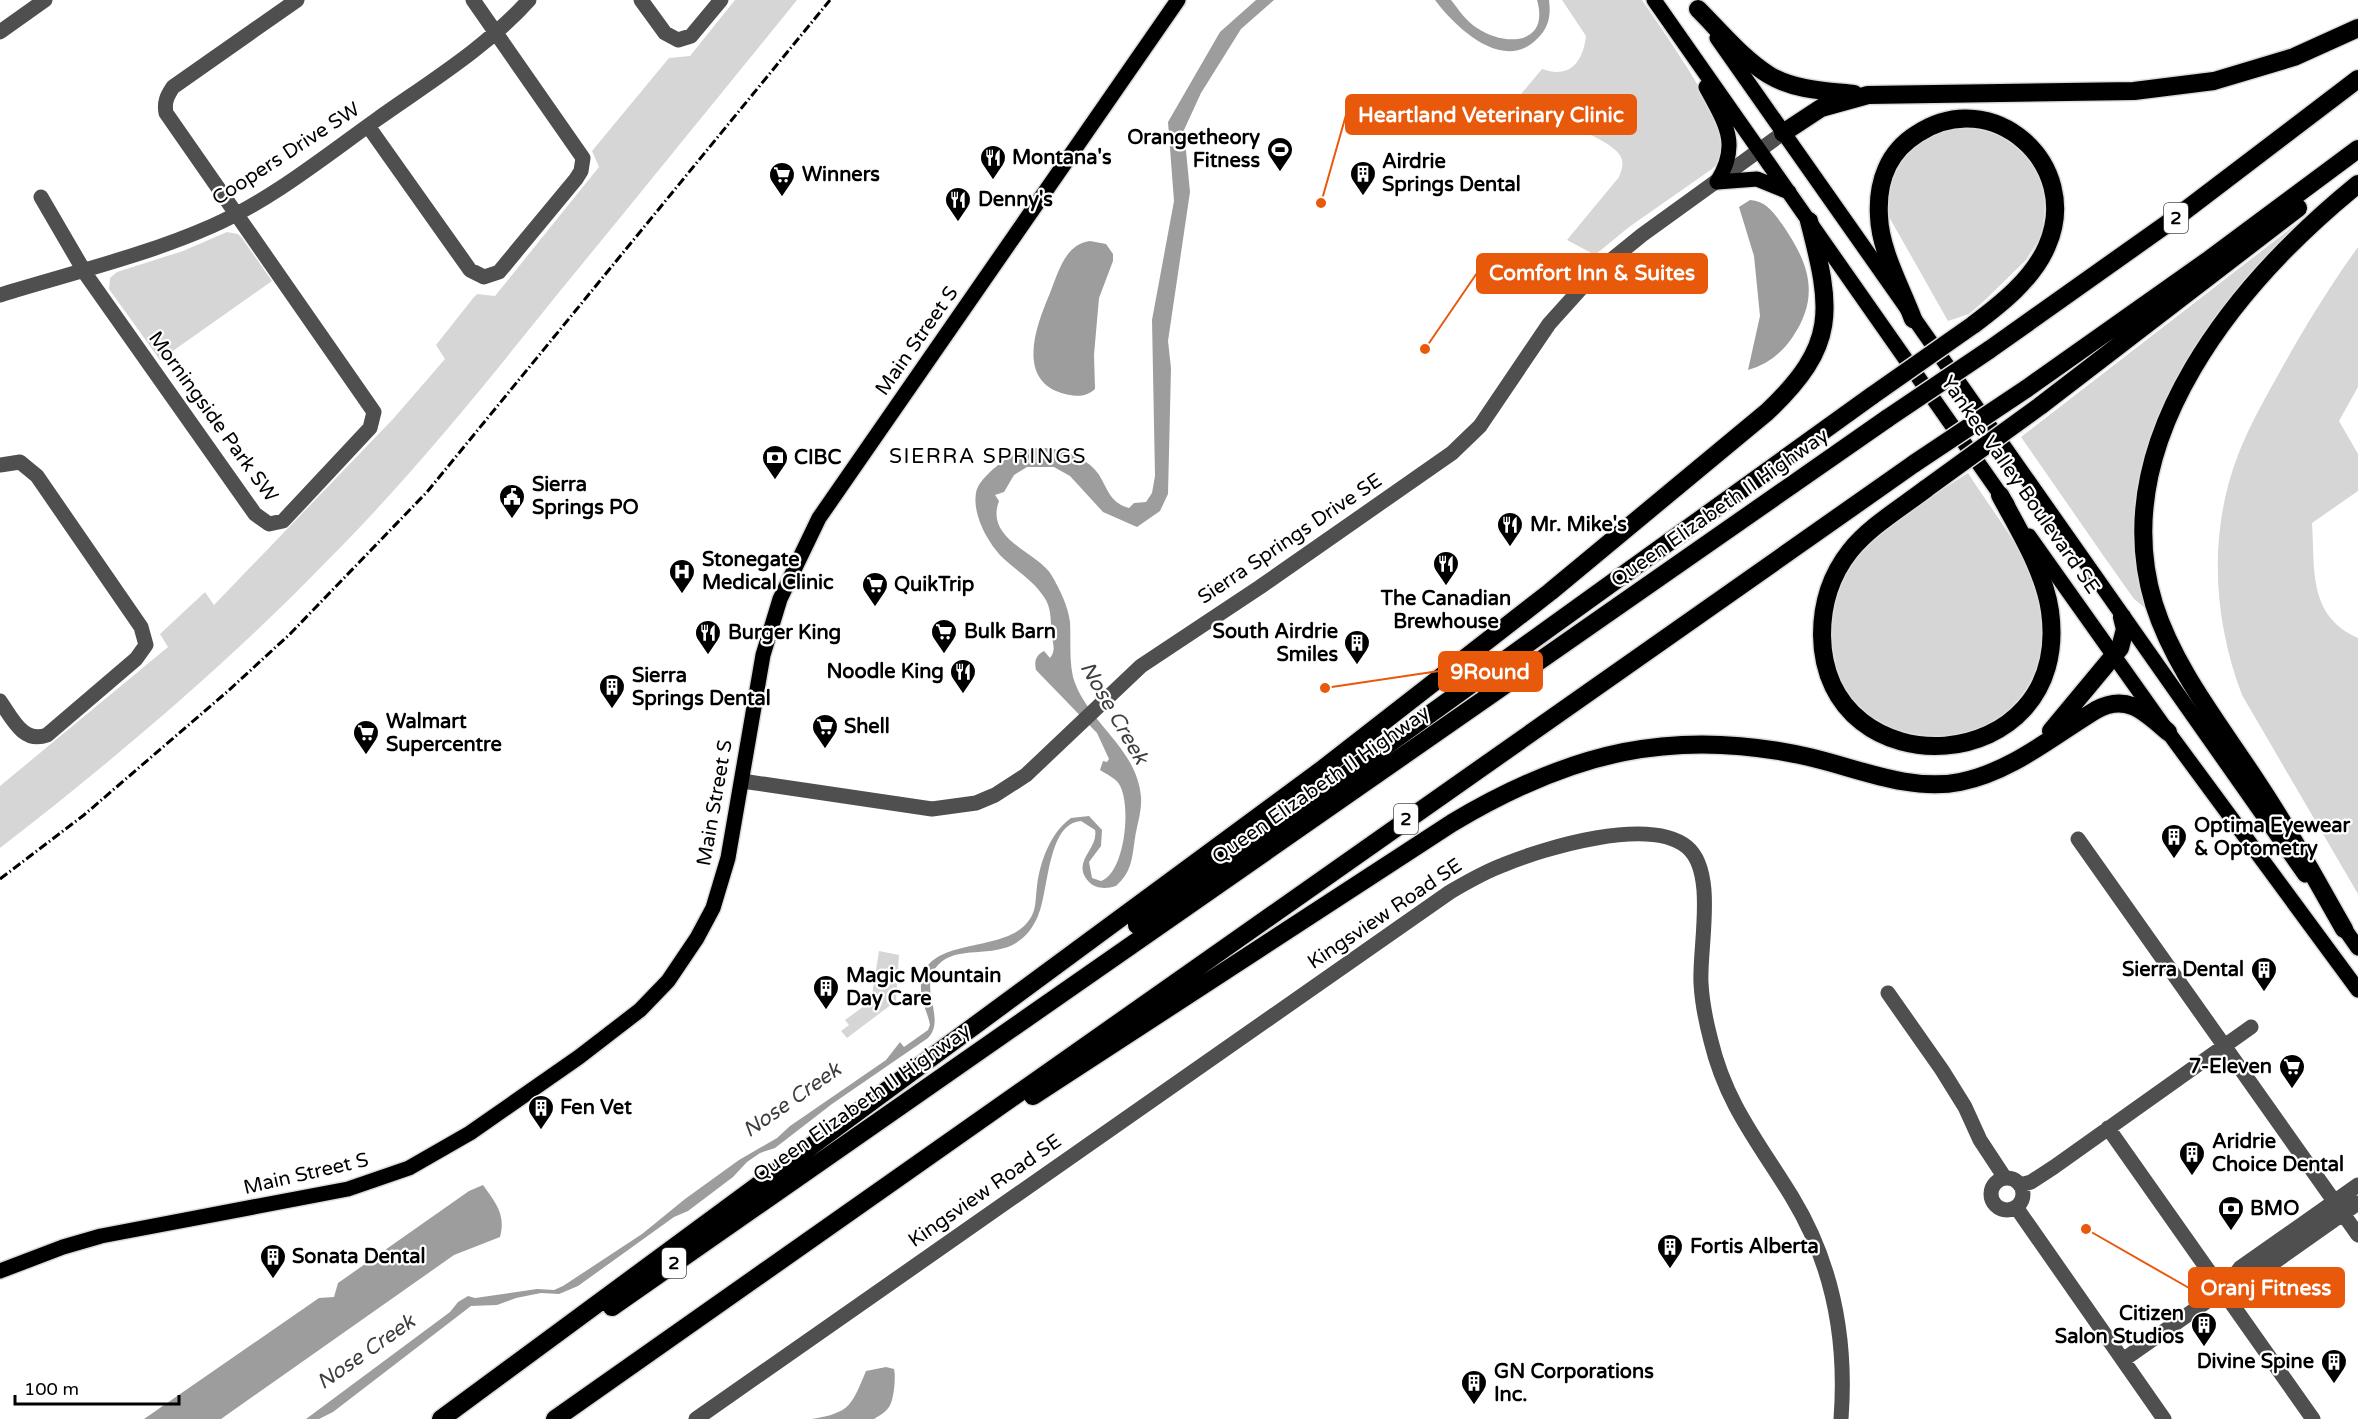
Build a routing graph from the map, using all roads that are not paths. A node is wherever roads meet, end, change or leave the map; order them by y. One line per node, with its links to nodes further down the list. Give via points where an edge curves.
1 (45, 0): 11 (street)
2 (297, 0): 25 (street, Morningside Park SW, via 173,87 165,101 166,113)
3 (473, 0): 12 (street)
4 (530, 0): 12 (street, Coopers Drive SW)
5 (641, 0): 6 (street, via 665,33 678,40 691,36)
6 (721, 0)
7 (1178, 0): 37 (main road, Main Street S, via 819,518 771,625 756,686)
8 (1654, 0): 13 (main road, Yankee Valley Boulevard SE)
9 (1695, 4): 15 (highway, via 1736,48 1770,76 1809,89); 17 (main road, Yankee Valley Boulevard SE)
10 (2358, 28): 15 (highway, via 2270,65 2180,86 2134,91)
11 (0, 32)
12 (496, 33): 16 (street, Coopers Drive SW); 16 (street, via 583,160 576,179 499,272 484,278 470,270)
13 (1687, 46): 18 (main road, Yankee Valley Boulevard SE); 21 (main road, via 1729,137 1729,162)
14 (2358, 79): 45 (highway, Queen Elizabeth II Highway / 2, bridge, via 2178,216 1989,350)
15 (1868, 95): 17 (highway, via 1821,108)
16 (368, 126): 25 (street, Coopers Drive SW)
17 (1783, 133): 18 (street, Sierra Springs Drive SE); 29 (main road, Yankee Valley Boulevard SE)
18 (1759, 149): 21 (street, Sierra Springs Drive SE); 23 (main road, Yankee Valley Boulevard SE)
19 (2358, 149): 48 (highway, 2, bridge, via 2026,389 1234,939)
20 (2358, 160): 31 (highway, bridge, via 2040,406 1927,488 1846,556 1830,585 1822,621 1830,677 1851,710 1898,741 1933,748 1974,742 2004,726 2038,688 2050,657 2052,628 2046,593)
21 (1717, 182): 23 (main road, via 1757,179); 37 (street, Sierra Springs Drive SE, via 1594,274 1554,317 1493,410 1452,453 1141,666 1013,785 976,803 932,809)
22 (2358, 184): 39 (highway, via 2268,266 2209,342 2165,426 2149,481 2145,517 2153,601 2172,647)
23 (1789, 192): 26 (main road, Yankee Valley Boulevard SE)
24 (40, 197): 27 (street, Morningside Park SW)
25 (237, 213): 27 (street, Coopers Drive SW, via 185,237); 27 (street, Morningside Park SW, via 374,412 370,428 283,521 269,524 255,514)
26 (1809, 221): 31 (main road, Yankee Valley Boulevard SE); 58 (highway, via 1824,280 1825,317 1808,367 1767,412 1550,592 1320,771)
27 (82, 269): 28 (street, Coopers Drive SW)
28 (0, 295)
29 (1913, 319): 32 (main road, Yankee Valley Boulevard SE); 45 (highway, bridge, via 1881,236 1880,184 1893,155 1910,138 1941,122 1971,119 1998,125 2026,142 2046,169 2056,209 2048,244 2038,263 2001,303 1071,973)
30 (0, 465): 34 (street, via 20,462 37,476 141,627 146,645 136,659 47,735 26,735)
31 (2000, 495): 33 (main road, Yankee Valley Boulevard SE)
32 (2122, 617): 33 (highway, via 2124,639); 39 (main road, Yankee Valley Boulevard SE)
33 (2115, 656): 35 (main road, Yankee Valley Boulevard SE); 36 (highway)
34 (0, 701)
35 (2168, 732): 36 (highway, via 2137,706 2120,702 2103,706); 41 (main road, Yankee Valley Boulevard SE)
36 (2041, 744): 48 (highway, via 1983,776 1941,784 1904,781 1782,751 1688,744 1605,754 1523,783 1452,823 1072,1072)
37 (742, 781): 55 (main road, Main Street S, via 728,858 712,908 668,981 640,1010 470,1134 377,1181 101,1236)
38 (2078, 839): 44 (street)
39 (2344, 929): 40 (main road, Yankee Valley Boulevard SE)
40 (2358, 948)
41 (2358, 990)
42 (1887, 993): 47 (street, via 1942,1070)
43 (2250, 1027): 44 (street)
44 (2224, 1046): 46 (street); 53 (street)
45 (895, 1107): 59 (highway, Queen Elizabeth II Highway / 2)
46 (2108, 1128): 49 (street, via 2031,1182); 56 (street)
47 (2005, 1178): 49 (street); 52 (street, via 1995,1183 1991,1199 2004,1210)
48 (899, 1179): 60 (highway, 2)
49 (2020, 1185): 52 (street, via 2023,1197)
50 (2358, 1185): 53 (street)
51 (2358, 1203): 53 (street)
52 (2016, 1207): 57 (street)
53 (2339, 1208): 54 (street); 56 (street, via 2248,1280)
54 (2358, 1235)
55 (0, 1271)
56 (2223, 1290): 57 (street); 64 (street)
57 (2123, 1360): 63 (street)
58 (441, 1419)
59 (452, 1419)
60 (555, 1419)
61 (696, 1419): 62 (street, Kingsview Road SE, via 1450,892 1530,855 1583,842 1641,835 1676,840 1700,864 1704,901 1701,981 1715,1058 1736,1109 1792,1197 1830,1279 1843,1353)
62 (1841, 1419)
63 (2164, 1419)
64 (2313, 1419)

